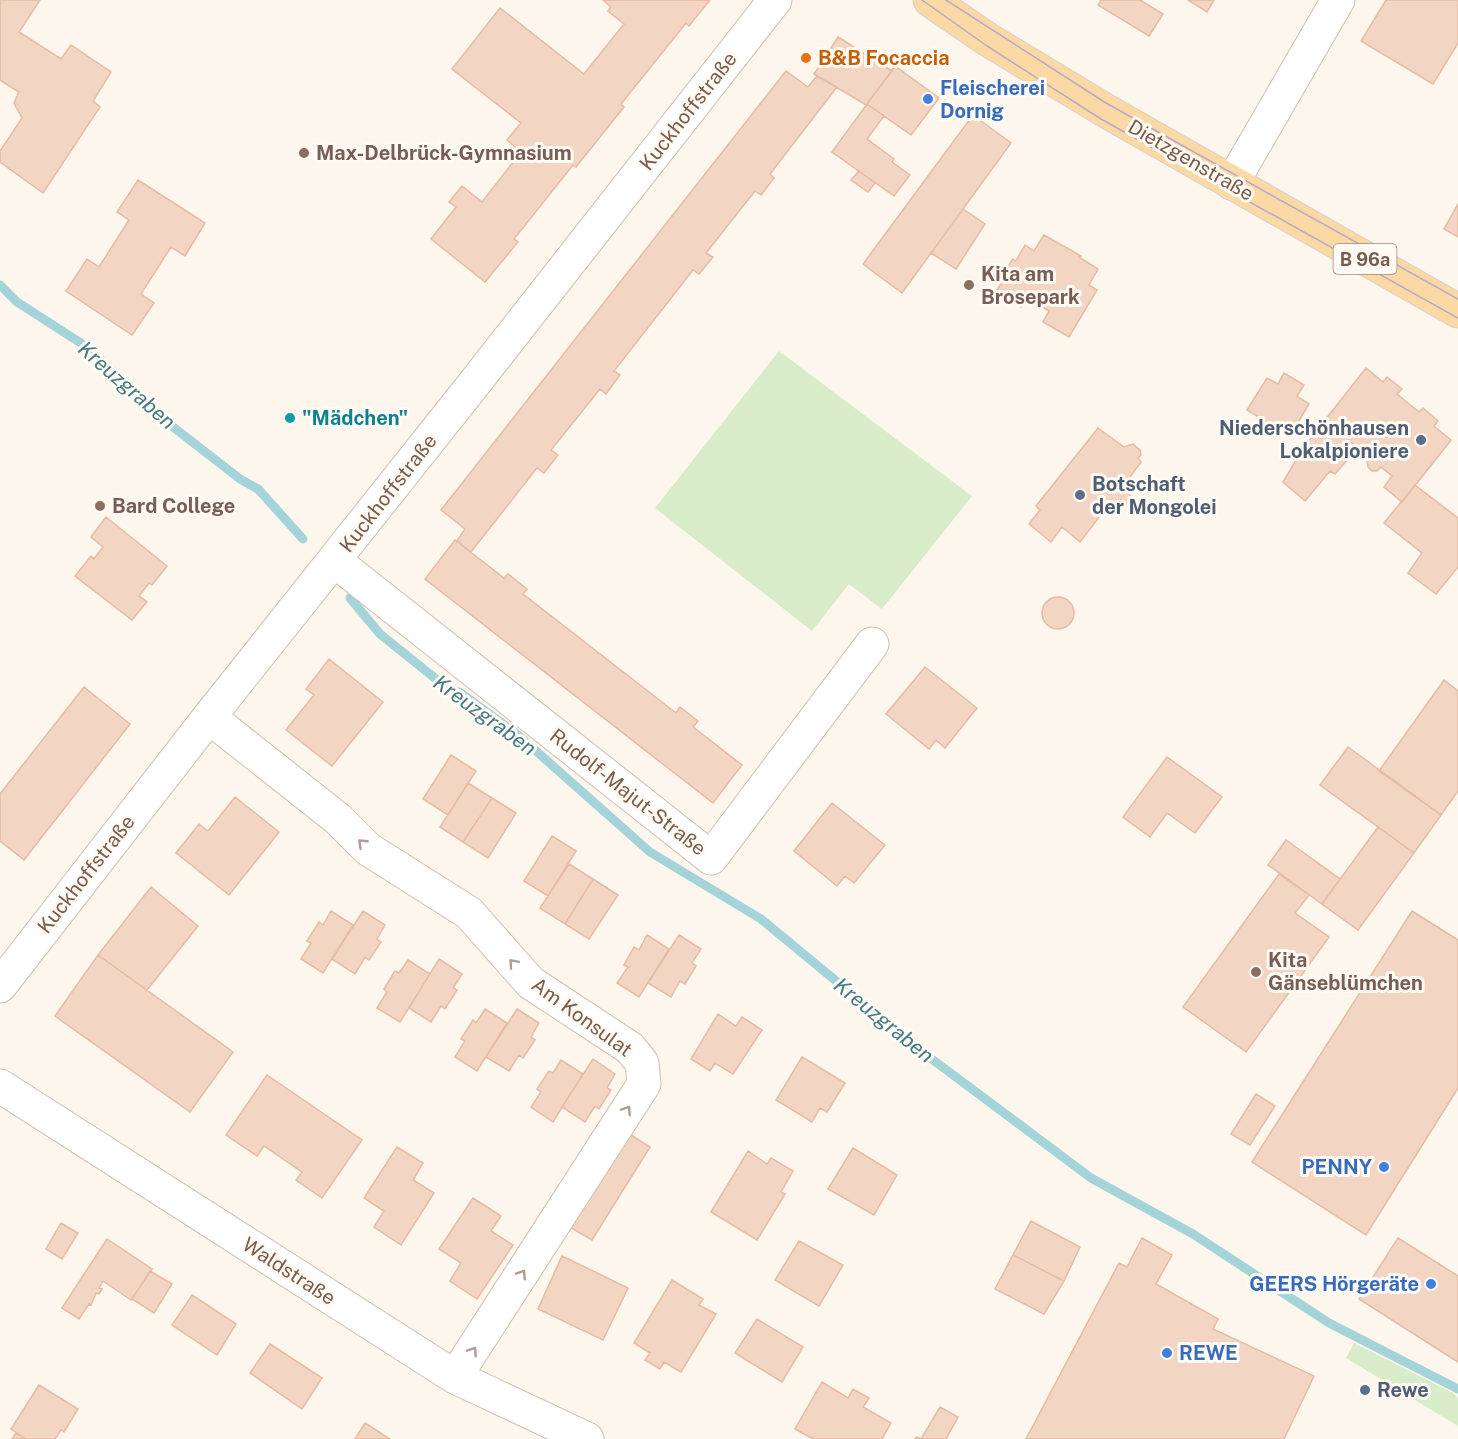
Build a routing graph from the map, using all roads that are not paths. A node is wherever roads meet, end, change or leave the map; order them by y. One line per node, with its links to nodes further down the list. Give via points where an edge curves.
1 (775, 0): 6 (street, Kuckhoffstraße)
2 (930, 0): 4 (main road, Dietzgenstraße / B 96a, via 1107,112)
3 (1338, 0): 4 (street)
4 (1232, 183): 5 (main road, Dietzgenstraße / B 96a)
5 (1458, 311)
6 (335, 561): 7 (street, Rudolf-Majut-Straße, via 711,858); 8 (street, Kuckhoffstraße)
7 (872, 644)
8 (208, 717): 9 (street, Kuckhoffstraße); 11 (street, Am Konsulat, one-way to 8, via 644,1084 642,1063 630,1048 531,984 469,913 368,849 338,819)
9 (0, 986)
10 (0, 1086): 11 (street, Waldstraße)
11 (455, 1377): 12 (street, Waldstraße)
12 (587, 1439)

